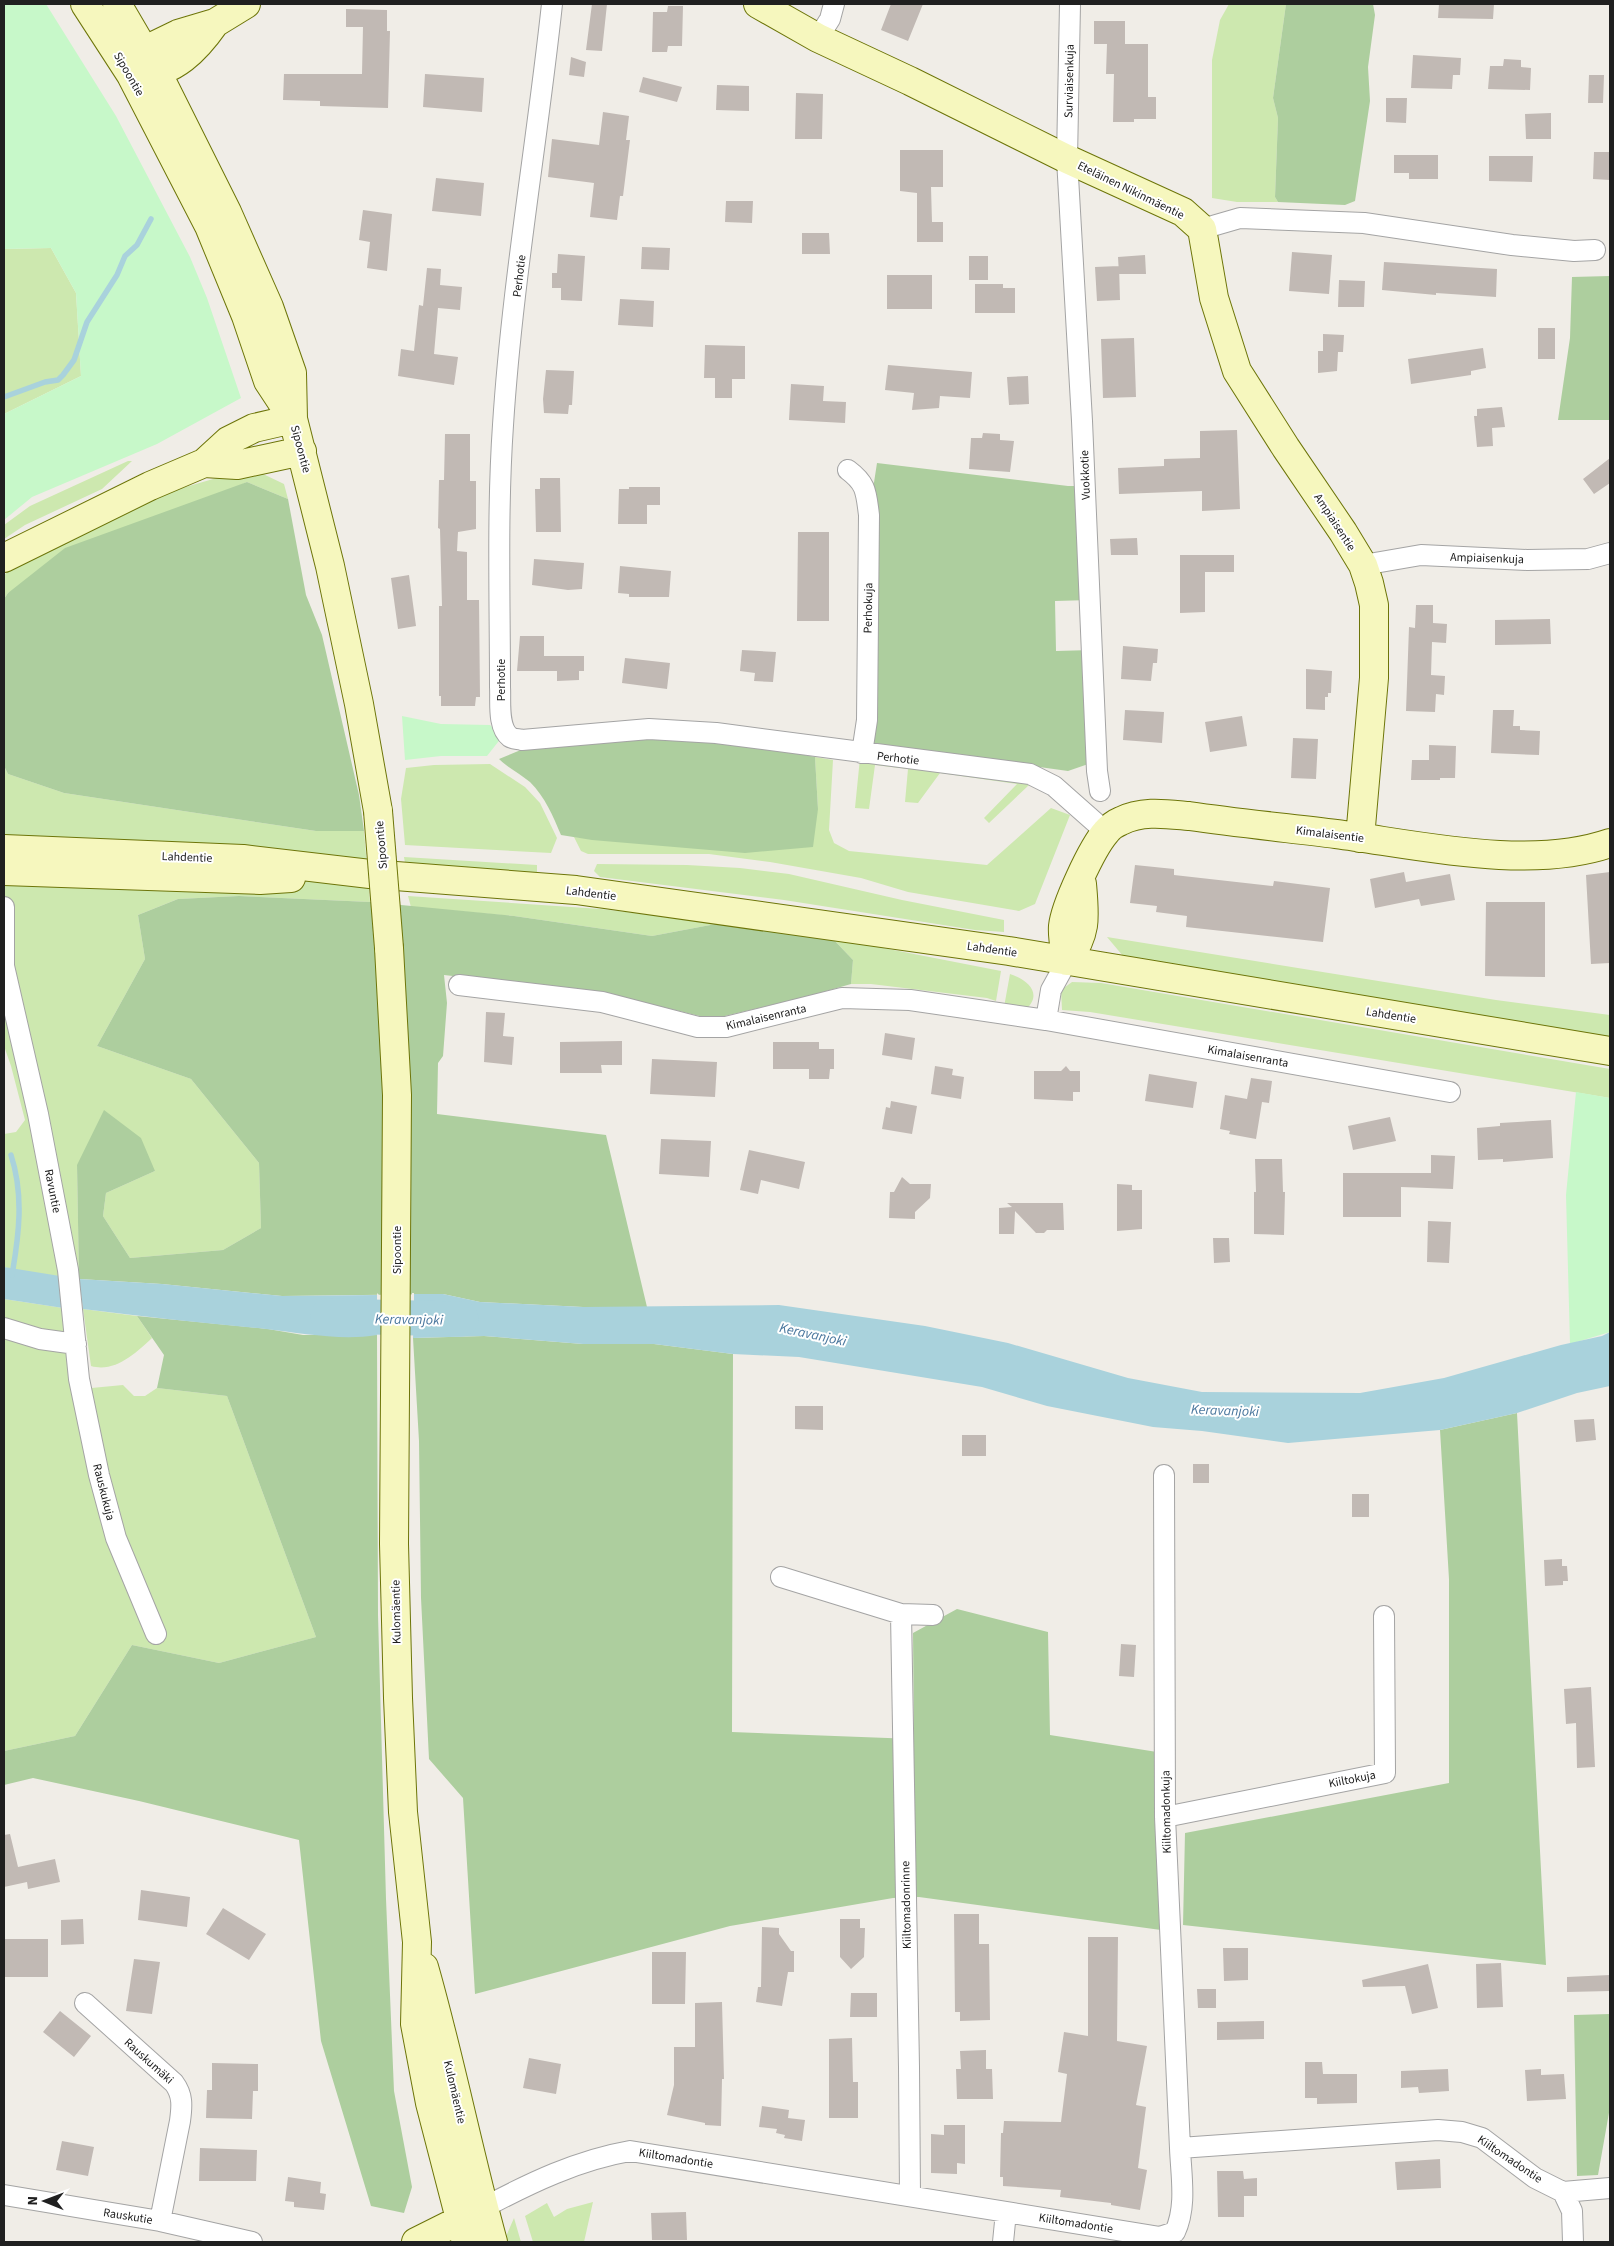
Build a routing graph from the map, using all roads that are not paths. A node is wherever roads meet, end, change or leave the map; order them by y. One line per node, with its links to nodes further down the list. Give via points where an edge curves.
1 (85, 4): 12 (main road, Sipoontie)
2 (117, 4): 10 (main road, Sipoontie)
3 (246, 4): 8 (main road)
4 (552, 4): 23 (street, Perhotie, via 503,424 500,687 505,730 510,737 522,740 649,729 716,733)
5 (758, 4): 9 (main road, Eteläinen Nikinmäentie)
6 (834, 4): 9 (street, via 830,20)
7 (1070, 4): 13 (street, Surviaisenkuja)
8 (215, 23): 10 (main road, via 178,34); 11 (main road, via 190,54)
9 (818, 38): 13 (main road, Eteläinen Nikinmäentie)
10 (144, 50): 11 (main road, Sipoontie); 12 (main road)
11 (158, 74): 12 (main road); 16 (main road, Sipoontie, via 227,212 269,307 292,373)
12 (131, 75): 16 (main road, Sipoontie, via 209,226 246,316 268,381)
13 (1067, 159): 14 (main road, Eteläinen Nikinmäentie, via 1183,212); 24 (street, Vuokkotie)
14 (1202, 229): 15 (street, via 1240,218 1364,223 1512,245); 22 (main road, Ampiaisentie, via 1214,298 1237,371)
15 (1595, 250)
16 (293, 419): 17 (main road, Sipoontie); 18 (main road, via 254,428 228,441)
17 (302, 451): 18 (main road, via 237,465); 38 (main road, Sipoontie, bridge, via 330,566 378,811 397,1095)
18 (204, 463): 21 (main road)
19 (848, 470): 23 (street, Perhokuja, via 866,488 869,515 867,720)
20 (1610, 553): 22 (street, Ampiaisenkuja, via 1588,558 1528,560 1421,555)
21 (4, 558)
22 (1363, 565): 26 (main road, Ampiaisentie, via 1374,605 1374,678)
23 (862, 753): 25 (street, Perhotie, via 1030,774 1054,786)
24 (1100, 791)
25 (1106, 832): 26 (main road, Kimalaisentie, via 1120,821 1136,815 1160,813); 32 (main road, Kimalaisentie, via 1068,907 1063,925)
26 (1360, 838): 27 (main road, Kimalaisentie, via 1442,850 1508,855 1547,855)
27 (1610, 843)
28 (4, 849): 30 (main road, Lahdentie, via 243,859)
29 (4, 871): 30 (main road, Lahdentie, via 260,880)
30 (370, 874): 32 (main road, Lahdentie, via 576,890)
31 (4, 907): 33 (street, Ravuntie)
32 (1067, 961): 35 (street, via 1051,990); 36 (main road, Lahdentie)
33 (4, 966): 40 (street, Ravuntie, via 38,1114 68,1270)
34 (459, 985): 35 (street, Kimalaisenranta, via 602,1002 712,1029 842,998 910,1000)
35 (1046, 1020): 37 (street, Kimalaisenranta)
36 (1610, 1051)
37 (1450, 1092)
38 (397, 1281): 48 (main road, Kulomäentie, via 394,1544 398,1698 403,1812)
39 (4, 1328): 40 (street, via 40,1339)
40 (76, 1344): 46 (street, Rauskukuja, via 81,1389 116,1538)
41 (1164, 1475): 47 (street, Kiiltomadonkuja)
42 (781, 1578): 43 (street)
43 (901, 1614): 44 (street); 54 (street, Kiiltomadonrinne)
44 (933, 1615)
45 (1384, 1616): 47 (street, Kiiltokuja, via 1385,1773)
46 (156, 1634)
47 (1165, 1817): 50 (street, Kiiltomadonkuja)
48 (417, 1942): 55 (main road, Kulomäentie); 58 (main road, Kulomäentie, via 415,2024 430,2102)
49 (86, 2003): 57 (street, Rauskumäki, via 180,2091 180,2121)
50 (1180, 2148): 52 (street, Kiiltomadontie, via 1438,2130 1462,2132 1482,2138 1535,2178); 56 (street, Kiiltomadontie, via 1182,2202 1175,2232 1160,2236)
51 (1610, 2188): 52 (street)
52 (1563, 2192): 63 (street, via 1572,2211)
53 (4, 2195): 57 (street, Rauskutie)
54 (910, 2196): 55 (street, Kiiltomadontie, via 630,2151 601,2156 535,2181); 56 (street, Kiiltomadontie)
55 (484, 2208): 58 (main road); 61 (main road, Kulomäentie)
56 (1006, 2212): 62 (street)
57 (160, 2221): 59 (street, Rauskutie)
58 (463, 2232): 60 (main road)
59 (252, 2242)
60 (416, 2242)
61 (492, 2242)
62 (1003, 2242)
63 (1572, 2242)

